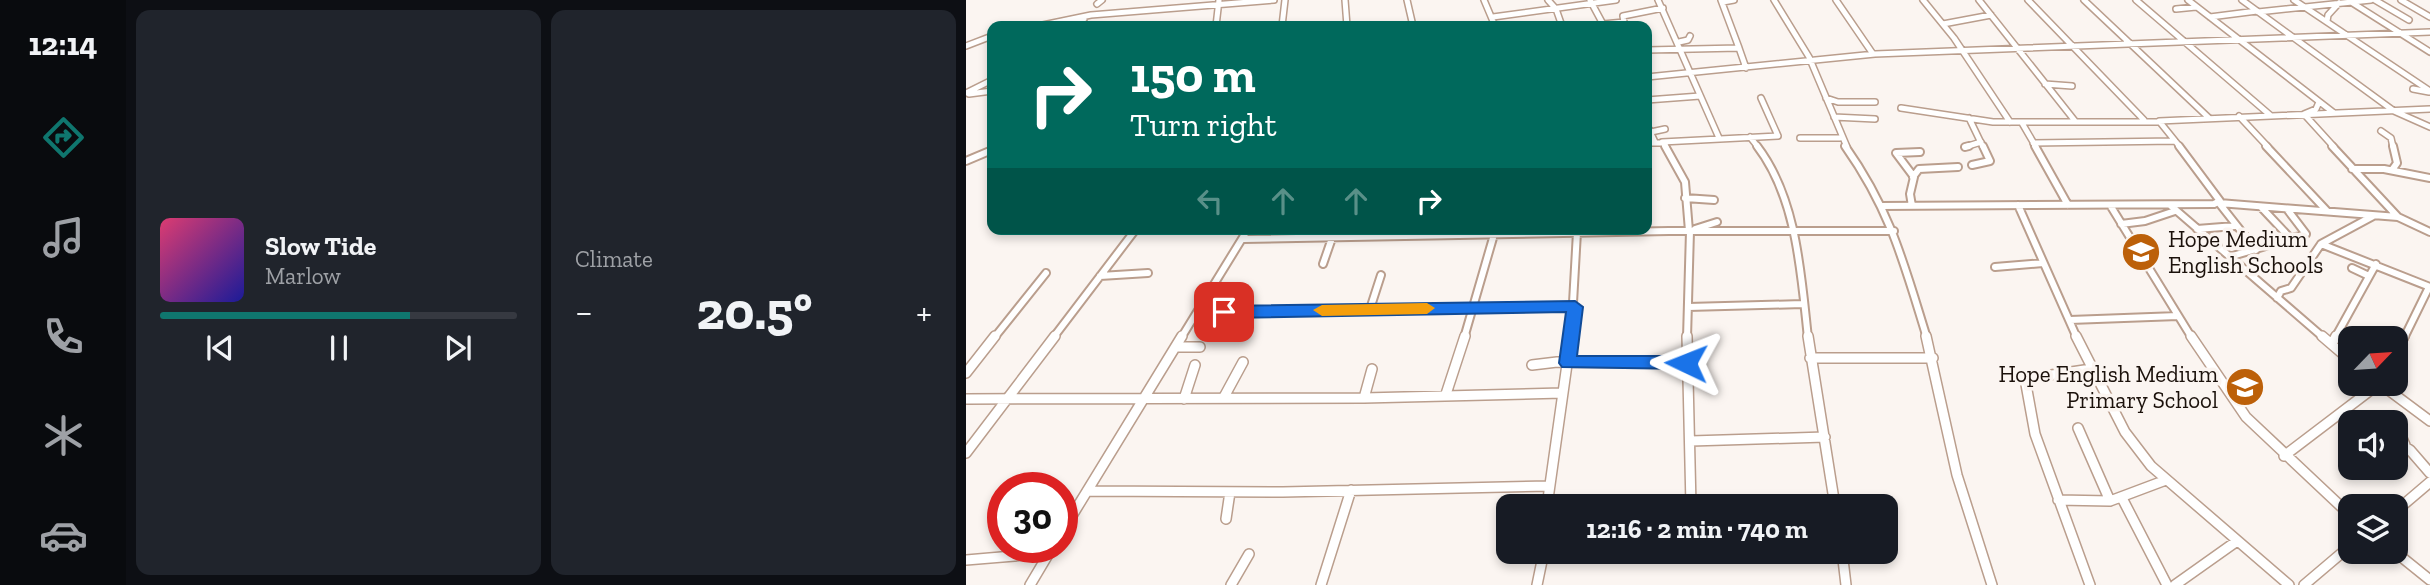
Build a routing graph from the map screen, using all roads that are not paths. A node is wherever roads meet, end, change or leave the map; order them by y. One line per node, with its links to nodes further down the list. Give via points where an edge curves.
1 (1274, 0): 22 (street)
2 (1285, 0): 41 (street)
3 (1345, 0): 42 (street)
4 (1407, 0): 43 (street)
5 (1484, 0): 34 (street)
6 (1548, 0): 29 (street)
7 (1616, 0): 24 (street)
8 (1658, 0): 27 (street)
9 (1734, 0): 23 (street)
10 (1774, 0): 68 (street)
11 (1836, 0): 67 (street)
12 (1923, 0): 49 (street)
13 (1979, 0): 33 (street)
14 (2028, 0): 61 (street)
15 (2084, 0): 58 (street)
16 (2136, 0): 57 (street)
17 (2188, 0): 26 (street)
18 (2242, 0): 31 (street)
19 (2294, 0): 28 (street)
20 (2373, 0): 25 (street); 37 (street)
21 (2401, 0): 36 (street)
22 (1219, 1): 32 (street); 40 (street)
23 (1722, 1): 62 (street)
24 (1590, 2): 29 (street); 46 (street)
25 (2344, 2): 28 (street); 48 (street); 51 (street)
26 (2197, 7): 30 (street); 35 (street)
27 (1663, 8): 47 (street, via 1624,15); 59 (street)
28 (2305, 8): 31 (street); 48 (street)
29 (1556, 9): 34 (street); 45 (street)
30 (2175, 9)
31 (2258, 12): 35 (street); 55 (street)
32 (1091, 15): 38 (street); 39 (street)
33 (1991, 15): 49 (street); 63 (street)
34 (1493, 17): 44 (street)
35 (2210, 17): 56 (street)
36 (2430, 17)
37 (2409, 20)
38 (1062, 21)
39 (1080, 21)
40 (1217, 21)
41 (1283, 21)
42 (1347, 21)
43 (1412, 21)
44 (1494, 21)
45 (1560, 21)
46 (1601, 21)
47 (1624, 21)
48 (2327, 21): 52 (street)
49 (1943, 24): 65 (street)
50 (2430, 32): 51 (street)
51 (2399, 33): 52 (street); 66 (street)
52 (2347, 35): 55 (street); 77 (street)
53 (1690, 36): 59 (street)
54 (987, 38): 60 (street)
55 (2294, 38): 56 (street); 87 (street)
56 (2240, 40): 57 (street); 84 (street)
57 (2185, 42): 58 (street); 90 (street)
58 (2129, 43): 61 (street); 95 (street)
59 (1680, 45): 62 (street); 64 (street); 70 (street)
60 (966, 46)
61 (2073, 46): 63 (street); 96 (street)
62 (1739, 48): 69 (street)
63 (2018, 48): 65 (street); 73 (street)
64 (1652, 49)
65 (1961, 50): 67 (street); 98 (street)
66 (2430, 52)
67 (1873, 54): 68 (street)
68 (1810, 61): 69 (street); 80 (street)
69 (1746, 68): 70 (street)
70 (1691, 72): 71 (street); 79 (street)
71 (1652, 76)
72 (987, 82): 78 (street)
73 (2045, 84): 74 (street); 97 (street)
74 (2072, 86)
75 (2413, 89): 77 (street)
76 (987, 91): 78 (street)
77 (2430, 91)
78 (966, 93)
79 (1700, 96): 82 (street); 106 (street)
80 (1825, 97): 83 (street, via 1838,102); 92 (street)
81 (1761, 98): 105 (street, via 1779,135)
82 (1652, 100)
83 (1875, 102)
84 (2319, 102): 88 (street); 89 (street, via 2316,109)
85 (1900, 108): 94 (street)
86 (2430, 109): 87 (street)
87 (2394, 111): 88 (street); 101 (street)
88 (2334, 113): 89 (street)
89 (2304, 114): 90 (street); 119 (street)
90 (2270, 115): 91 (street)
91 (2239, 116): 95 (street); 134 (street)
92 (1834, 117): 93 (street); 108 (street)
93 (1875, 118)
94 (1969, 118): 98 (street); 110 (street)
95 (2209, 118): 99 (street)
96 (2144, 120): 97 (street); 99 (street)
97 (2075, 121): 100 (street)
98 (2010, 122): 100 (street)
99 (2159, 122): 111 (street)
100 (2022, 123): 112 (street)
101 (2430, 127)
102 (1665, 129): 104 (street)
103 (2381, 131): 120 (street, via 2391,138 2397,163)
104 (1652, 132)
105 (1750, 137): 106 (street); 145 (street, via 1780,181)
106 (1719, 138): 109 (street)
107 (1800, 138): 108 (street)
108 (1840, 138): 129 (street, via 1872,184)
109 (1654, 142): 123 (street, via 1684,179)
110 (1981, 142): 113 (street); 117 (street, via 1990,161)
111 (2175, 142): 112 (street); 125 (street, via 2210,184)
112 (2033, 143): 127 (street)
113 (1965, 147)
114 (987, 152): 116 (street)
115 (1920, 152): 121 (street, via 1896,153)
116 (966, 161)
117 (1972, 165)
118 (1958, 167): 121 (street, via 1921,169)
119 (2352, 169): 120 (street); 136 (street)
120 (2392, 170): 122 (street)
121 (1913, 177): 130 (street)
122 (2430, 178)
123 (1685, 198): 124 (street); 142 (street)
124 (1714, 200)
125 (2219, 203): 131 (street); 132 (street); 139 (street)
126 (2018, 205): 127 (street); 130 (street); 157 (street)
127 (2067, 205): 128 (street)
128 (2110, 205): 132 (street); 138 (street)
129 (1881, 206): 130 (street); 143 (street)
130 (1912, 206)
131 (2261, 207): 133 (street); 153 (street)
132 (2173, 208): 138 (street, via 2145,220); 140 (street)
133 (2287, 209): 134 (street); 153 (street, via 2307,233)
134 (2327, 211): 135 (street)
135 (2374, 215): 136 (street); 154 (street)
136 (2398, 217): 144 (street)
137 (1717, 222): 142 (street)
138 (2121, 223): 176 (street)
139 (2235, 226): 140 (street); 155 (street)
140 (2197, 229): 156 (street)
141 (1652, 231): 142 (street)
142 (1689, 231): 145 (street); 173 (street)
143 (1894, 231): 145 (street); 184 (street)
144 (2430, 232)
145 (1792, 233): 170 (street)
146 (1131, 235): 166 (street)
147 (1245, 235): 152 (street)
148 (1400, 235): 151 (street)
149 (1494, 235): 171 (street)
150 (1577, 235): 172 (street)
151 (1332, 238): 152 (street); 158 (street)
152 (1243, 239): 175 (street)
153 (2292, 240): 155 (street)
154 (2321, 244): 159 (street); 169 (street, via 2291,288)
155 (2256, 250): 156 (street)
156 (2229, 257): 169 (street)
157 (2043, 263): 160 (street); 177 (street)
158 (1323, 264)
159 (2375, 264): 165 (street); 167 (street)
160 (1995, 267)
161 (2352, 268): 165 (street)
162 (1046, 272): 192 (street)
163 (1148, 273): 166 (street)
164 (1381, 275): 174 (street)
165 (2369, 275): 179 (street)
166 (1100, 276): 202 (street)
167 (2430, 287): 178 (street)
168 (1233, 295): 175 (street, via 1216,297)
169 (2277, 298): 179 (street)
170 (1803, 304): 173 (street); 183 (street)
171 (1474, 306): 172 (street); 174 (street); 194 (street)
172 (1575, 307): 186 (street)
173 (1688, 307): 187 (street)
174 (1370, 309): 175 (street)
175 (1201, 313): 180 (street)
176 (2178, 316): 177 (street); 209 (street, via 2246,417)
177 (2070, 320): 191 (street)
178 (2408, 330)
179 (2332, 344): 182 (street)
180 (1176, 347): 181 (street); 198 (street)
181 (1200, 347)
182 (2338, 349)
183 (1810, 358): 184 (street); 205 (street)
184 (1933, 358): 242 (street, via 1957,475)
185 (1243, 362): 197 (street)
186 (1568, 363): 187 (street); 189 (street); 193 (street)
187 (1686, 363): 206 (street)
188 (1195, 365): 201 (street)
189 (1532, 365)
190 (1372, 369): 199 (street)
191 (2091, 369): 211 (street, via 2137,450); 221 (street, via 2025,379 2035,434)
192 (966, 373)
193 (1562, 393): 194 (street); 213 (street)
194 (1446, 394): 199 (street)
195 (2363, 396): 209 (street)
196 (2397, 396): 203 (street)
197 (1224, 397): 199 (street); 201 (street)
198 (1144, 398): 201 (street); 202 (street); 215 (street)
199 (1364, 398)
200 (966, 399): 202 (street)
201 (1184, 399)
202 (1007, 400): 208 (street)
203 (2430, 421)
204 (2078, 428): 222 (street)
205 (1825, 437): 206 (street); 219 (street)
206 (1691, 441): 218 (street)
207 (2408, 448): 210 (street)
208 (966, 453)
209 (2284, 456): 224 (street)
210 (2430, 473)
211 (2166, 480): 220 (street); 227 (street)
212 (2430, 482): 223 (street)
213 (1549, 486): 214 (street); 217 (street)
214 (1351, 490): 216 (street); 239 (street)
215 (1087, 491): 216 (street); 225 (street)
216 (1230, 492): 226 (street)
217 (1548, 494)
218 (1691, 494)
219 (1833, 494)
220 (2122, 498): 222 (street); 244 (street)
221 (2058, 500): 222 (street); 243 (street)
222 (2110, 501)
223 (2408, 501)
224 (2338, 504)
225 (1078, 506)
226 (1226, 519)
227 (2237, 541): 245 (street); 246 (street)
228 (1249, 554): 238 (street)
229 (2338, 556): 247 (street)
230 (987, 558): 231 (street)
231 (966, 560)
232 (2408, 562): 236 (street)
233 (1044, 563): 237 (street)
234 (1541, 564): 240 (street)
235 (1844, 564): 241 (street)
236 (2430, 580)
237 (1030, 585)
238 (1231, 585)
239 (1321, 585)
240 (1537, 585)
241 (1846, 585)
242 (1992, 585)
243 (2090, 585)
244 (2167, 585)
245 (2175, 585)
246 (2289, 585)
247 (2304, 585)

